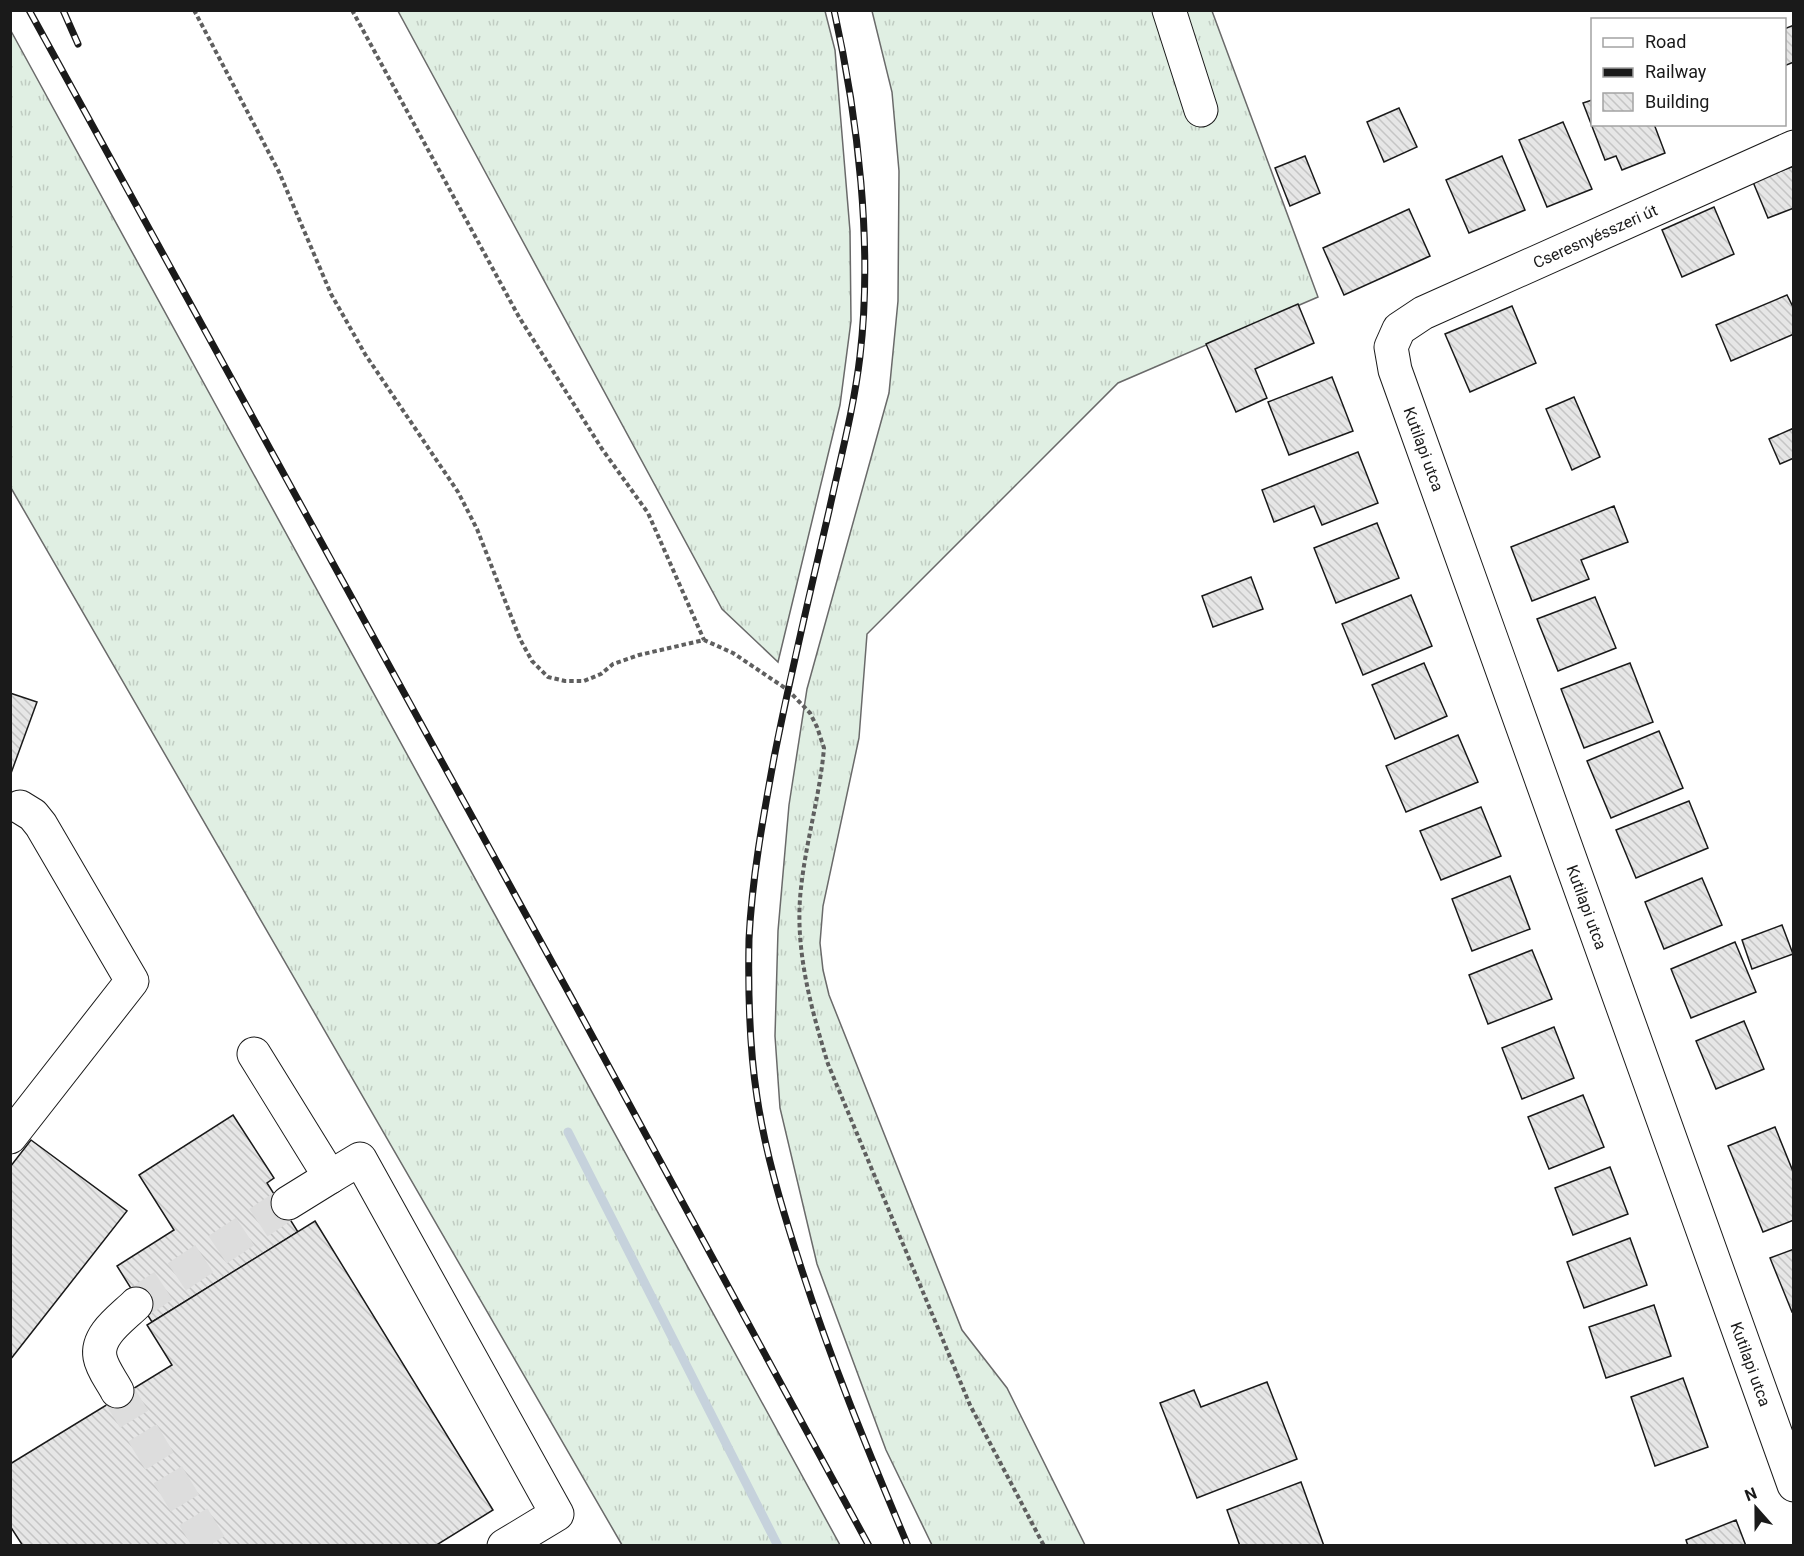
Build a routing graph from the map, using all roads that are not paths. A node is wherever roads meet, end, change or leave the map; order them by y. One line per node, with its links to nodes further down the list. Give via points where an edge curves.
1 (1170, 10): 2 (street)
2 (1201, 110)
3 (1794, 147): 4 (street, Cseresnyésszeri út, via 1423,313)
4 (1399, 328): 12 (street, Kutilapi utca, via 1391,347 1395,370)
5 (20, 807): 7 (street, via 41,825 132,981)
6 (254, 1054): 8 (street)
7 (10, 1137)
8 (330, 1177): 9 (street); 13 (street, via 360,1159 557,1514)
9 (288, 1203)
10 (136, 1304): 11 (street, via 110,1329 100,1348 102,1364)
11 (117, 1391)
12 (1794, 1485)
13 (504, 1545)

